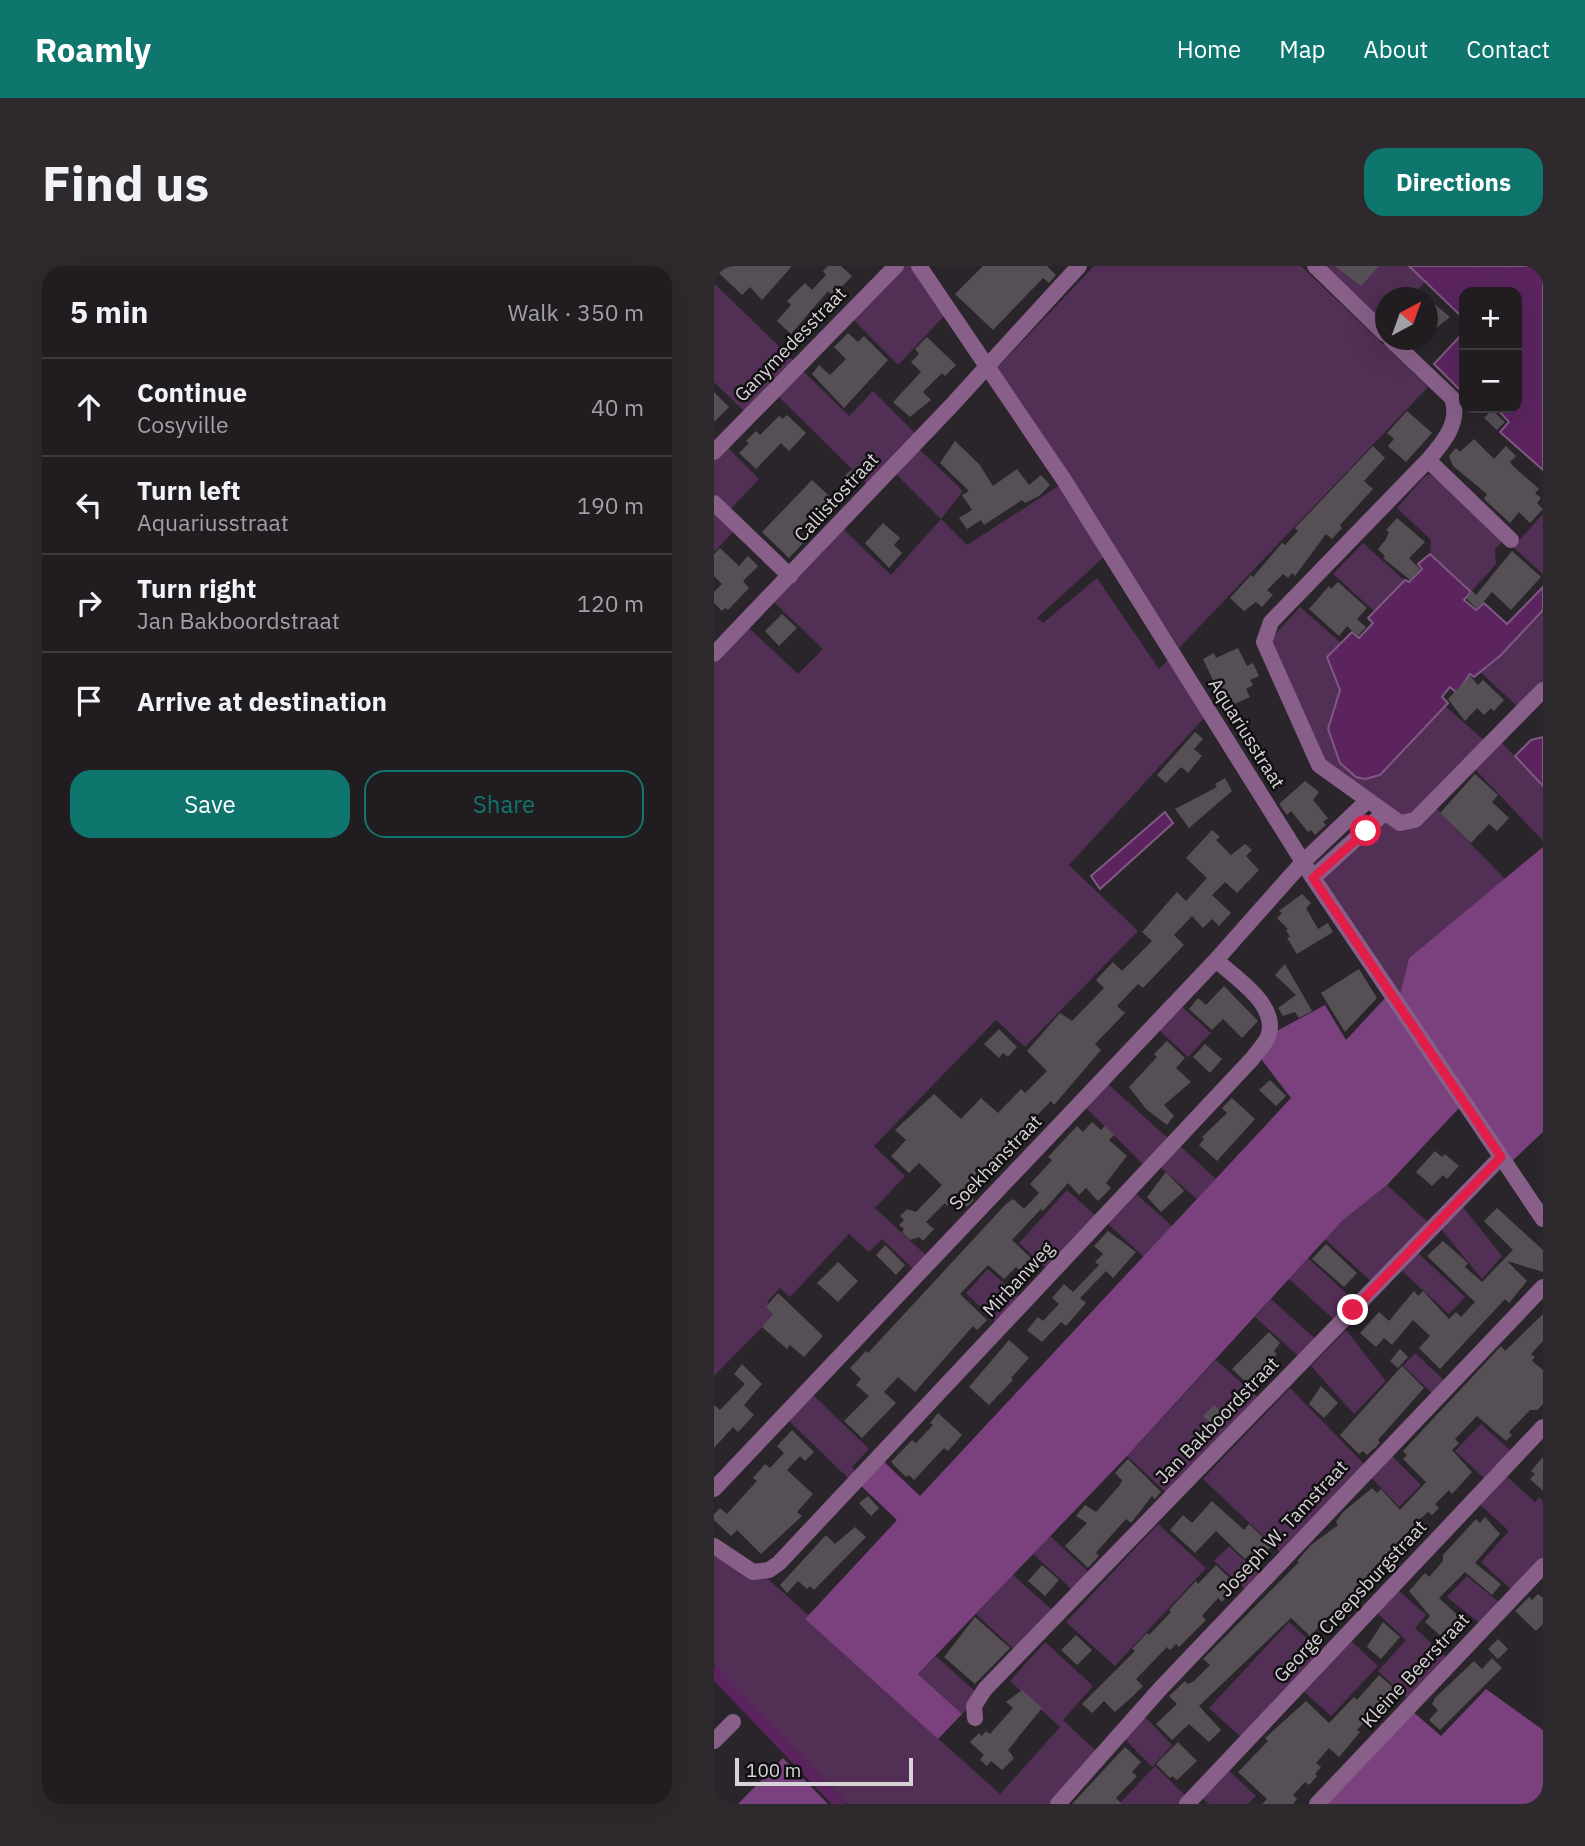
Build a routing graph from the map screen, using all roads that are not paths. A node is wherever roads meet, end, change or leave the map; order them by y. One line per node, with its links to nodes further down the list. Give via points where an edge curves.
1 (895, 266): 8 (street, Ganymedesstraat)
2 (919, 266): 7 (street, Aquariusstraat)
3 (1079, 266): 7 (street, Callistostraat)
4 (1315, 266): 5 (street)
5 (1375, 324)
6 (1402, 350): 9 (street, via 1452,398 1456,408 1443,442)
7 (987, 367): 12 (street, Callistostraat); 18 (street, Aquariusstraat, via 1064,480)
8 (714, 452)
9 (1428, 460): 11 (street); 15 (street, via 1271,622 1264,642 1319,765)
10 (714, 503): 12 (street)
11 (1511, 540)
12 (790, 576): 13 (street, Callistostraat)
13 (714, 654)
14 (1543, 690): 16 (street, via 1415,820 1400,823)
15 (1366, 802): 16 (street); 17 (street, Soekhanstraat)
16 (1384, 814): 19 (street)
17 (1316, 851): 18 (street, Soekhanstraat); 19 (street)
18 (1303, 862): 20 (street, Aquariusstraat); 21 (street, Soekhanstraat)
19 (1327, 866): 20 (street)
20 (1313, 878): 22 (street, Aquariusstraat)
21 (1216, 960): 26 (street, Soekhanstraat); 27 (street, Mirbanweg, via 1264,1006 1270,1021 1268,1037 1252,1059 779,1563 753,1572)
22 (1501, 1157): 23 (street, Aquariusstraat); 29 (street, Jan Bakboordstraat, via 985,1689 974,1706)
23 (1543, 1219)
24 (1543, 1287): 32 (street, Joseph W. Tamstraat, via 1160,1689)
25 (1543, 1427): 33 (street, George Creepsburgstraat)
26 (714, 1489)
27 (714, 1546)
28 (1543, 1566): 34 (street, Kleine Beerstraat)
29 (975, 1718)
30 (733, 1721): 31 (street)
31 (714, 1741)
32 (1058, 1804)
33 (1187, 1804)
34 (1317, 1804)

